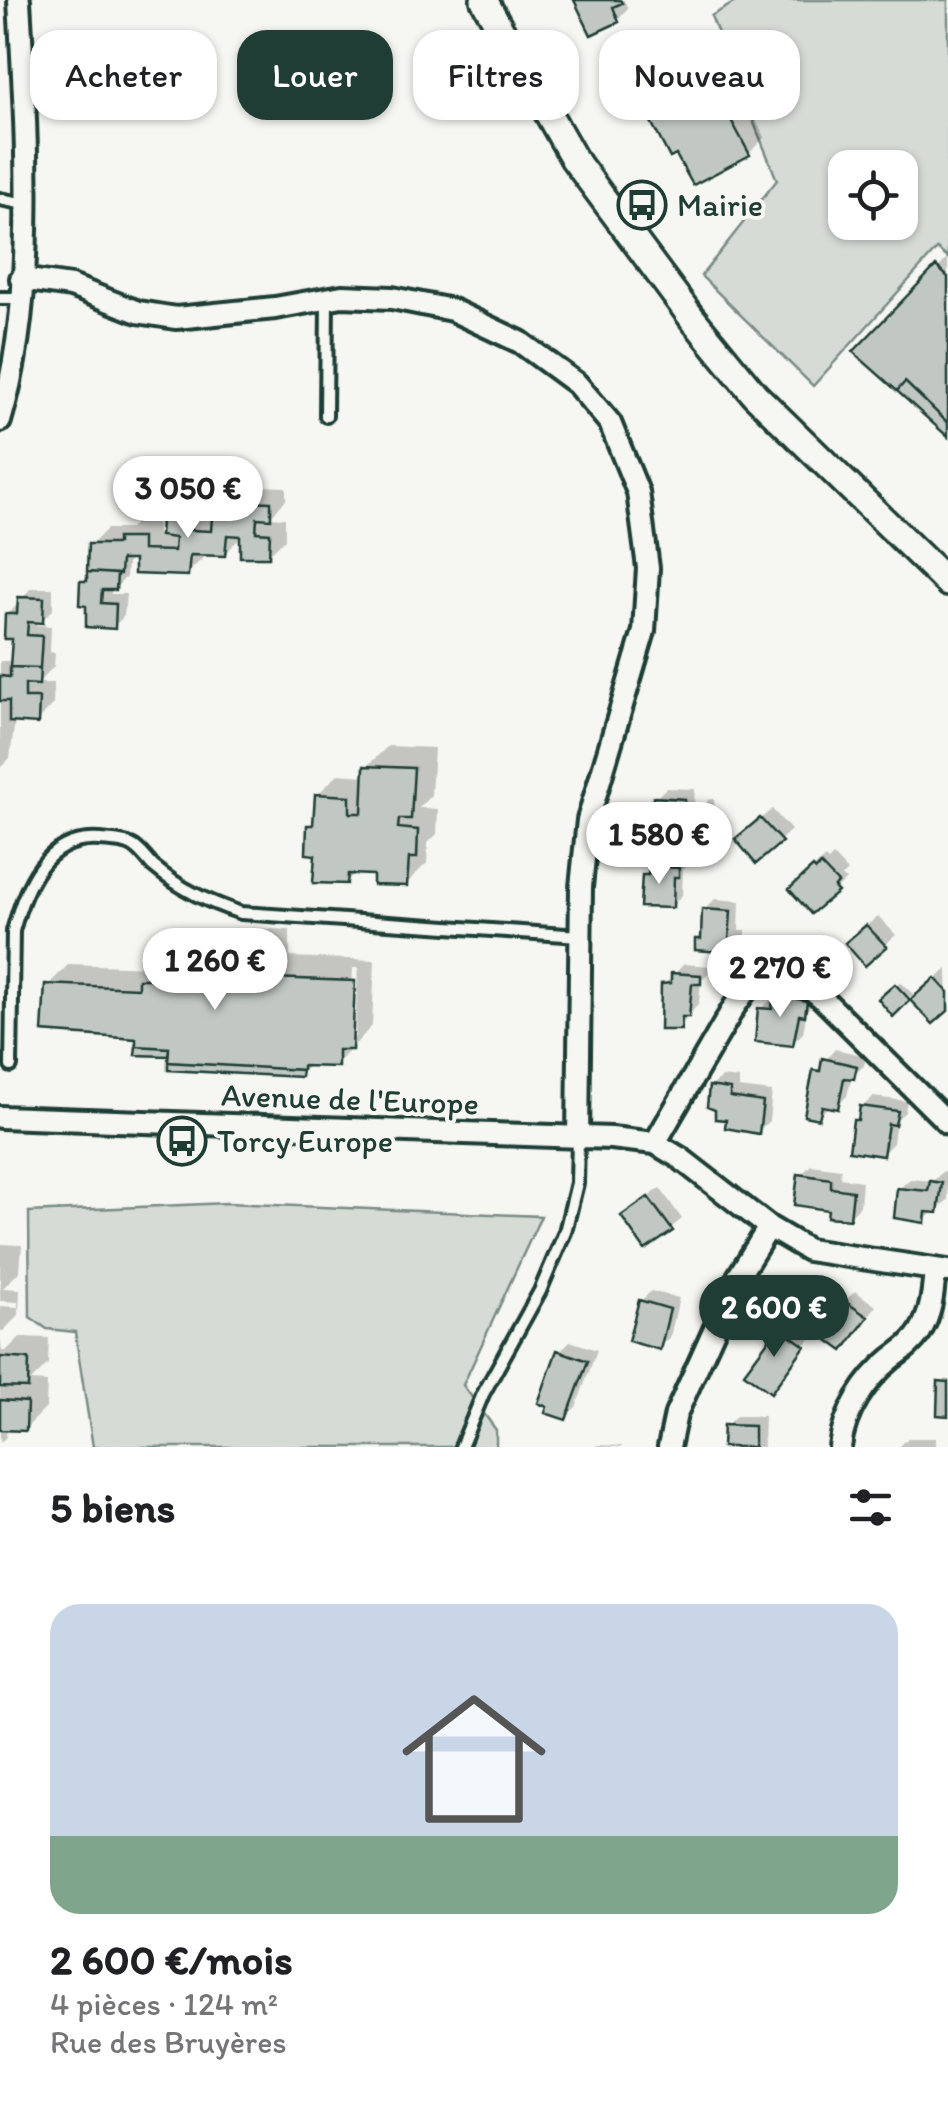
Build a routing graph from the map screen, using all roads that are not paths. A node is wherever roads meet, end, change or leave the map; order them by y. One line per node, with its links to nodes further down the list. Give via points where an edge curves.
1 (18, 0): 4 (street)
2 (484, 0): 9 (street, via 574,159 692,318 756,394)
3 (0, 199): 4 (lane)
4 (25, 204): 5 (street)
5 (14, 292): 6 (street, via 71,286 138,312 176,318); 7 (street)
6 (326, 299): 8 (lane); 10 (street, via 392,298 452,310 520,342 577,384 610,423 638,492 648,568 644,631 588,820)
7 (2, 408)
8 (326, 416)
9 (948, 584)
10 (580, 936): 11 (lane, via 241,913 202,900 132,845 86,840 46,857 17,914); 14 (street)
11 (12, 1066)
12 (0, 1117): 14 (street, Avenue de l'Europe)
13 (948, 1123): 15 (street, via 770,956)
14 (578, 1138): 15 (street, Avenue de l'Europe); 18 (lane, via 566,1232)
15 (655, 1144): 16 (street)
16 (769, 1227): 17 (street, via 808,1250); 19 (street, via 738,1277 676,1414)
17 (942, 1270): 20 (street, via 918,1335 860,1391)
18 (461, 1447)
19 (669, 1447)
20 (840, 1447)

